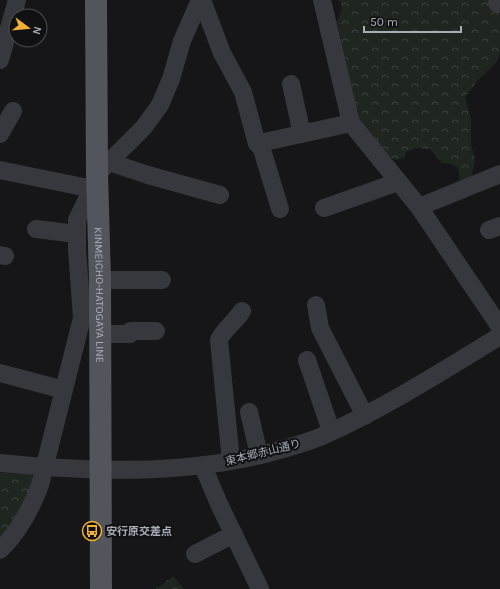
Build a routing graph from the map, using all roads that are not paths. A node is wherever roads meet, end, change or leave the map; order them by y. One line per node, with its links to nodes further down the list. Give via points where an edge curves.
1 (17, 0): 7 (street)
2 (96, 0): 17 (main road, KINMEICHO-HATOGAYA LINE)
3 (201, 0): 14 (street, via 222,53 243,92 257,144); 17 (street, via 182,41 160,105)
4 (322, 0): 11 (street)
5 (498, 0): 6 (street, via 497,3)
6 (500, 4)
7 (5, 22): 8 (street)
8 (0, 60)
9 (291, 84): 13 (street)
10 (13, 111): 12 (street)
11 (351, 123): 13 (street); 18 (street)
12 (0, 134)
13 (302, 134): 14 (street)
14 (260, 143): 22 (street)
15 (0, 170): 17 (street)
16 (500, 174): 20 (street)
17 (99, 179): 19 (street, via 148,175); 24 (street, via 77,220); 25 (main road, KINMEICHO-HATOGAYA LINE)
18 (398, 182): 20 (street); 21 (street)
19 (220, 195)
20 (419, 207): 30 (street)
21 (324, 208)
22 (280, 209)
23 (36, 229): 24 (street)
24 (77, 234): 29 (street, via 77,249)
25 (100, 280): 26 (street); 29 (main road, KINMEICHO-HATOGAYA LINE)
26 (162, 280)
27 (316, 305): 37 (street, via 320,328)
28 (242, 311): 40 (street, via 219,340)
29 (93, 323): 31 (street, via 130,334 132,331); 35 (street); 44 (main road, KINMEICHO-HATOGAYA LINE)
30 (500, 327)
31 (156, 331)
32 (500, 336): 37 (street, 東本郷赤山通り)
33 (308, 360): 38 (street)
34 (0, 373): 35 (street)
35 (64, 390): 43 (street)
36 (249, 412): 39 (street)
37 (365, 416): 38 (street, 東本郷赤山通り)
38 (331, 431): 39 (street, 東本郷赤山通り, via 287,448)
39 (258, 455): 40 (street, 東本郷赤山通り)
40 (231, 461): 42 (street, 東本郷赤山通り)
41 (0, 463): 43 (street, 東本郷赤山通り)
42 (203, 466): 44 (street, 東本郷赤山通り); 45 (street)
43 (44, 468): 44 (street, 東本郷赤山通り); 46 (street, via 31,508 10,541)
44 (100, 470): 48 (main road, KINMEICHO-HATOGAYA LINE)
45 (234, 534): 47 (street); 49 (street)
46 (0, 550)
47 (195, 554)
48 (101, 589)
49 (260, 589)

